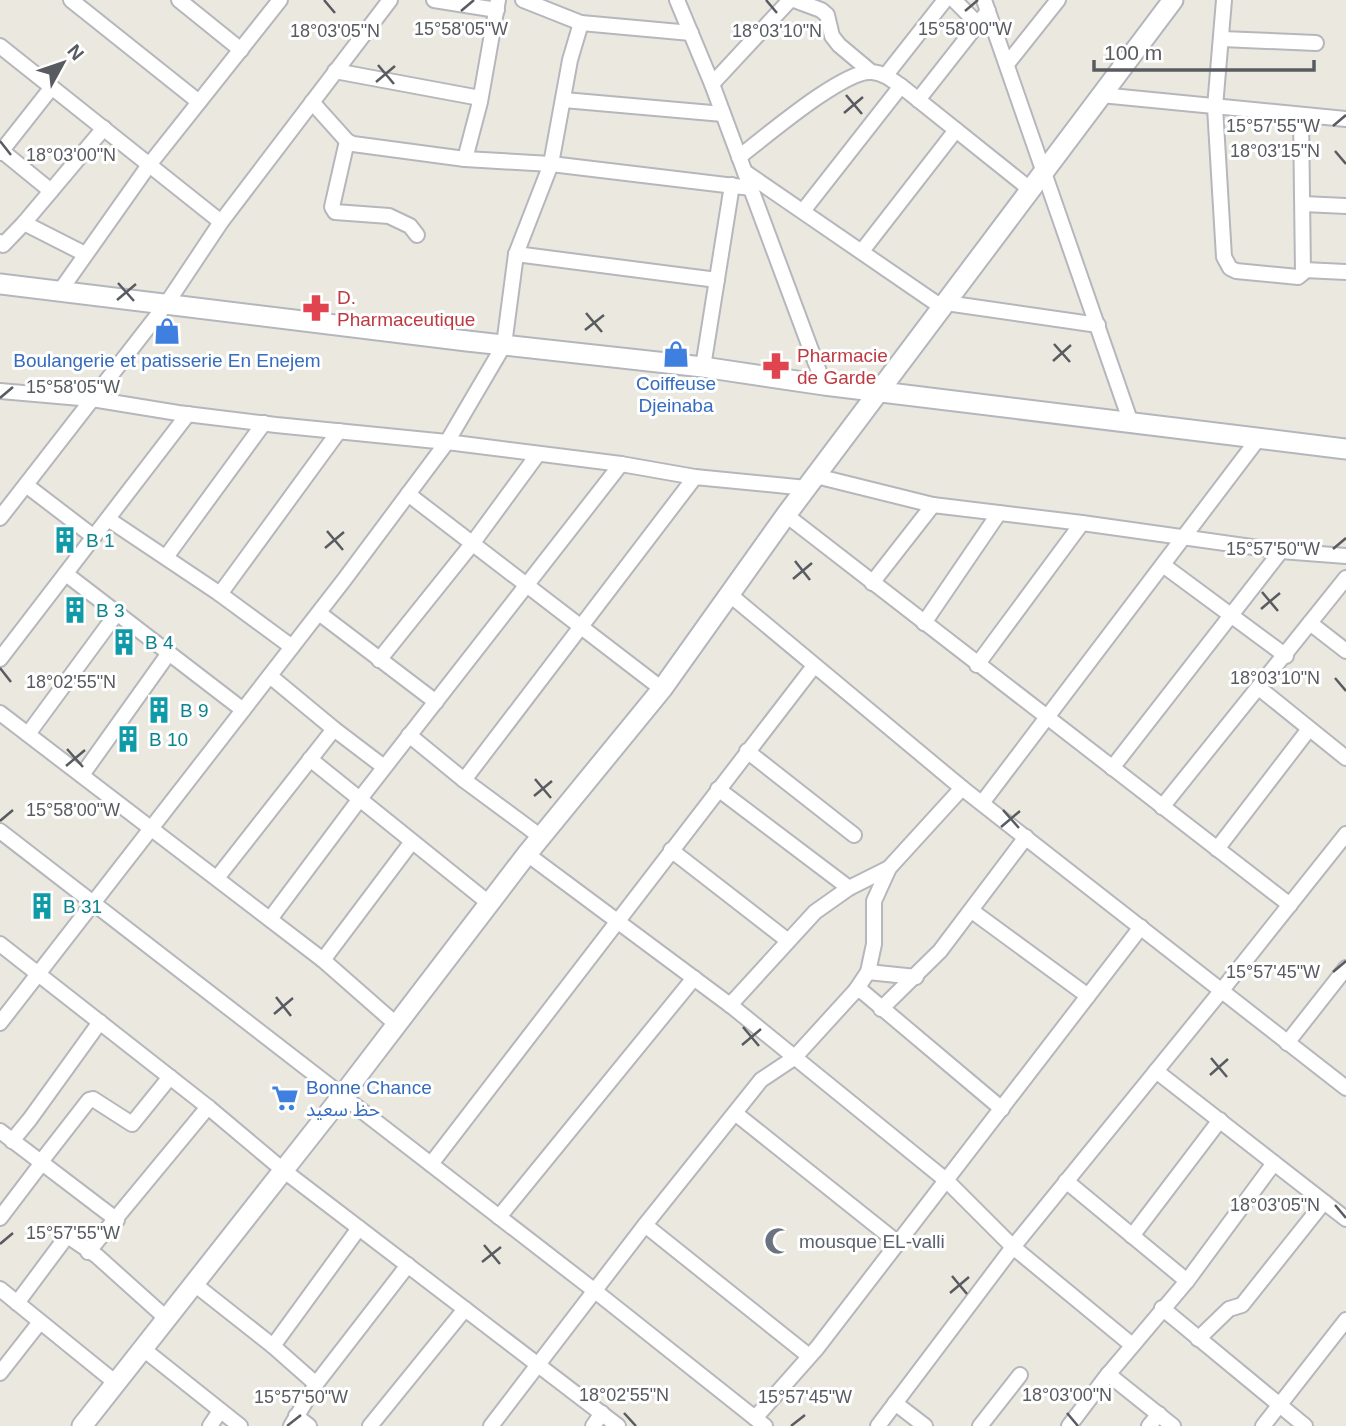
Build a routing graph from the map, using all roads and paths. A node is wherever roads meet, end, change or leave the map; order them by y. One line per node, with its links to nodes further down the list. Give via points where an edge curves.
1 (71, 0): 34 (street)
2 (179, 0): 22 (street)
3 (280, 0): 22 (street)
4 (390, 0): 24 (street)
5 (434, 0): 14 (street)
6 (523, 0): 16 (street)
7 (677, 0): 18 (street)
8 (792, 0): 25 (street, via 827,15 832,36); 27 (street)
9 (945, 0): 26 (street)
10 (954, 0): 17 (street)
11 (1058, 0): 23 (street)
12 (1173, 0): 30 (street)
13 (1224, 0): 19 (street)
14 (498, 5): 31 (street)
15 (986, 6): 17 (street); 23 (street)
16 (581, 23): 18 (street); 32 (street)
17 (977, 23): 33 (street)
18 (691, 33): 27 (street)
19 (1222, 39): 20 (street); 36 (street)
20 (1316, 43)
21 (0, 46): 29 (street)
22 (240, 50): 34 (street)
23 (1007, 64): 48 (street)
24 (335, 71): 31 (street); 35 (street)
25 (870, 71): 26 (street); 44 (street, via 831,87)
26 (886, 75): 28 (street)
27 (712, 84): 37 (street)
28 (901, 86): 33 (street); 56 (street)
29 (52, 87): 40 (street); 43 (street)
30 (1101, 95): 36 (street); 48 (street)
31 (480, 98): 45 (street)
32 (564, 100): 37 (street); 47 (street)
33 (918, 100): 41 (street)
34 (199, 102): 46 (street)
35 (312, 102): 42 (street); 57 (street)
36 (1214, 107): 38 (street); 64 (street, via 1227,263 1236,271 1298,277)
37 (723, 114): 44 (street)
38 (1301, 115): 39 (street); 54 (street)
39 (1346, 120)
40 (104, 128): 46 (street); 53 (street)
41 (956, 130): 52 (street); 61 (street)
42 (347, 141): 45 (street); 59 (street, via 332,207 335,212 388,216 410,226)
43 (1, 152): 53 (street)
44 (739, 157): 49 (street)
45 (465, 159): 47 (street)
46 (149, 164): 57 (street); 62 (street)
47 (551, 164): 50 (street); 63 (street)
48 (1045, 171): 52 (street); 71 (street)
49 (744, 172): 51 (street); 56 (street)
50 (732, 185): 51 (street); 66 (street)
51 (751, 188): 74 (street)
52 (1031, 190): 70 (street)
53 (51, 191): 58 (street)
54 (1303, 204): 55 (street); 64 (street)
55 (1346, 206)
56 (803, 211): 61 (street)
57 (221, 222): 69 (street)
58 (24, 223): 60 (street); 62 (street)
59 (417, 235)
60 (1, 245)
61 (862, 251): 70 (street)
62 (85, 254): 68 (street)
63 (516, 254): 66 (street); 72 (street)
64 (1304, 270): 65 (street)
65 (1346, 272)
66 (717, 280): 73 (street)
67 (0, 284): 68 (street)
68 (60, 291): 69 (street)
69 (167, 303): 72 (street); 77 (street)
70 (944, 306): 71 (street); 76 (street)
71 (1098, 326): 80 (street)
72 (504, 345): 73 (street); 83 (street)
73 (704, 366): 74 (street)
74 (824, 385): 76 (street)
75 (0, 391): 77 (street)
76 (881, 391): 80 (street); 88 (street)
77 (92, 399): 78 (street); 89 (street)
78 (188, 414): 79 (street); 95 (street)
79 (264, 423): 81 (street); 102 (street)
80 (1131, 423): 82 (street)
81 (339, 431): 83 (street); 108 (street)
82 (1258, 439): 84 (street); 97 (street)
83 (447, 442): 85 (street); 90 (street)
84 (1346, 449)
85 (538, 454): 86 (street); 99 (street)
86 (621, 464): 87 (street); 107 (street)
87 (695, 477): 88 (street); 115 (street)
88 (811, 482): 91 (street); 93 (street)
89 (26, 485): 94 (street); 98 (street)
90 (408, 494): 99 (street); 111 (street)
91 (933, 505): 92 (street); 106 (street)
92 (999, 513): 96 (street); 113 (street)
93 (786, 515): 106 (street); 109 (street)
94 (0, 518)
95 (108, 519): 98 (street); 102 (street)
96 (1082, 523): 97 (street); 122 (street)
97 (1185, 536): 100 (street); 103 (street)
98 (94, 537): 104 (street)
99 (472, 544): 107 (street); 121 (street)
100 (1281, 551): 101 (street); 112 (street)
101 (1346, 556)
102 (166, 557): 108 (street)
103 (1163, 565): 112 (street); 130 (street)
104 (66, 573): 110 (street); 120 (street)
105 (1346, 579): 114 (street)
106 (872, 583): 113 (street)
107 (527, 586): 115 (street); 127 (street)
108 (220, 594): 116 (street)
109 (729, 594): 123 (street); 126 (street)
110 (117, 613): 118 (street); 133 (street)
111 (319, 613): 116 (street); 121 (street)
112 (1231, 615): 119 (street); 139 (street)
113 (924, 623): 122 (street)
114 (1310, 623): 117 (street); 119 (street)
115 (580, 627): 126 (street); 141 (street)
116 (292, 647): 124 (street)
117 (1346, 651)
118 (169, 653): 128 (street); 140 (street)
119 (1286, 656): 125 (street)
120 (0, 659)
121 (379, 660): 127 (street)
122 (977, 665): 130 (street)
123 (814, 666): 135 (street); 142 (street)
124 (270, 676): 128 (street); 131 (street)
125 (1259, 688): 132 (street); 146 (street)
126 (662, 689): 151 (street)
127 (436, 702): 134 (street)
128 (243, 710): 147 (street)
129 (0, 713): 133 (street)
130 (1047, 718): 139 (street); 145 (street)
131 (334, 729): 137 (street); 138 (street)
132 (1309, 729): 136 (street); 154 (street)
133 (28, 734): 140 (street)
134 (409, 735): 138 (street); 141 (street)
135 (747, 751): 143 (street); 150 (street)
136 (1346, 758)
137 (310, 759): 144 (street); 158 (street)
138 (384, 767): 144 (street)
139 (1112, 768): 146 (street)
140 (82, 775): 147 (street)
141 (464, 780): 151 (street)
142 (962, 788): 145 (street); 157 (street)
143 (718, 789): 155 (street); 159 (street)
144 (359, 800): 153 (street); 164 (street)
145 (982, 803): 152 (street)
146 (1162, 807): 154 (street)
147 (152, 828): 158 (street); 160 (street)
148 (0, 831): 160 (street)
149 (1346, 834): 162 (street)
150 (854, 835)
151 (541, 837): 156 (street)
152 (1026, 837): 163 (street); 166 (street)
153 (411, 843): 161 (street); 169 (street)
154 (1217, 849): 162 (street)
155 (671, 850): 165 (street); 167 (street)
156 (527, 854): 161 (street); 165 (street)
157 (889, 868): 159 (street); 171 (street, via 874,901 874,944)
158 (217, 878): 164 (street)
159 (849, 888): 167 (street)
160 (93, 903): 172 (street); 188 (street)
161 (489, 904): 182 (street)
162 (1290, 905): 176 (street)
163 (972, 911): 173 (street); 177 (street)
164 (270, 919): 169 (street)
165 (617, 920): 174 (street); 197 (street)
166 (1141, 927): 176 (street); 177 (street)
167 (787, 940): 178 (street)
168 (0, 944): 172 (street)
169 (323, 960): 182 (street)
170 (1346, 968): 183 (street)
171 (868, 972): 173 (street); 175 (street)
172 (38, 973): 180 (street); 181 (street)
173 (916, 977): 179 (street)
174 (694, 978): 178 (street); 202 (street)
175 (856, 990): 179 (street); 184 (street)
176 (1222, 990): 183 (street); 185 (street)
177 (1088, 996): 190 (street)
178 (730, 1004): 184 (street)
179 (881, 1009): 190 (street)
180 (100, 1022): 186 (street); 194 (street)
181 (0, 1023)
182 (397, 1025): 188 (street)
183 (1287, 1043): 187 (street)
184 (794, 1058): 191 (street, via 761,1080); 199 (street)
185 (1156, 1070): 192 (street); 200 (street)
186 (170, 1077): 189 (street); 196 (street, via 132,1124 89,1100)
187 (1346, 1088)
188 (342, 1096): 197 (street); 198 (street)
189 (208, 1107): 198 (street); 205 (street)
190 (1002, 1110): 199 (street)
191 (735, 1113): 206 (street); 209 (street)
192 (1220, 1120): 195 (street); 208 (street)
193 (0, 1131): 194 (street)
194 (12, 1141): 196 (street)
195 (1274, 1163): 201 (street); 213 (street)
196 (41, 1164): 203 (street); 205 (street)
197 (431, 1164): 202 (street)
198 (283, 1170): 207 (street); 214 (street)
199 (947, 1181): 209 (street); 210 (street)
200 (1066, 1181): 208 (street); 210 (street)
201 (1324, 1202): 204 (street); 223 (street, via 1242,1305 1229,1309)
202 (499, 1217): 216 (street)
203 (0, 1218)
204 (1346, 1219)
205 (117, 1220): 211 (street)
206 (645, 1225): 216 (street); 227 (street)
207 (359, 1228): 212 (street); 225 (street)
208 (1132, 1236): 213 (street)
209 (898, 1243): 227 (street)
210 (1013, 1247): 224 (street); 234 (street)
211 (88, 1252): 217 (street, via 66,1238); 220 (street)
212 (408, 1265): 219 (street); 233 (street)
213 (1187, 1280): 218 (street)
214 (193, 1283): 220 (street); 225 (street)
215 (0, 1289): 217 (street)
216 (595, 1291): 228 (street); 240 (street)
217 (17, 1303): 222 (street)
218 (1162, 1308): 223 (street); 224 (street)
219 (466, 1309): 228 (street); 245 (street)
220 (166, 1318): 226 (street)
221 (1346, 1320): 235 (street)
222 (40, 1322): 229 (street); 232 (street)
223 (1198, 1339): 235 (street)
224 (1132, 1345): 230 (street)
225 (273, 1346): 233 (street)
226 (142, 1348): 232 (street); 236 (street)
227 (809, 1356): 240 (street)
228 (538, 1365): 237 (street); 246 (street)
229 (0, 1373)
230 (1108, 1374): 238 (street); 252 (street)
231 (1020, 1375): 251 (street)
232 (116, 1383): 241 (street)
233 (316, 1384): 239 (street)
234 (895, 1404): 249 (street); 250 (street)
235 (1279, 1406): 254 (street); 255 (street)
236 (220, 1411): 242 (street); 243 (street)
237 (602, 1413): 247 (street); 248 (street)
238 (1154, 1420): 253 (street)
239 (293, 1421): 244 (street)
240 (760, 1422)
241 (82, 1426)
242 (210, 1426)
243 (240, 1426)
244 (309, 1426)
245 (370, 1426)
246 (491, 1426)
247 (593, 1426)
248 (618, 1426)
249 (878, 1426)
250 (925, 1426)
251 (980, 1426)
252 (1069, 1426)
253 (1173, 1426)
254 (1263, 1426)
255 (1305, 1426)

